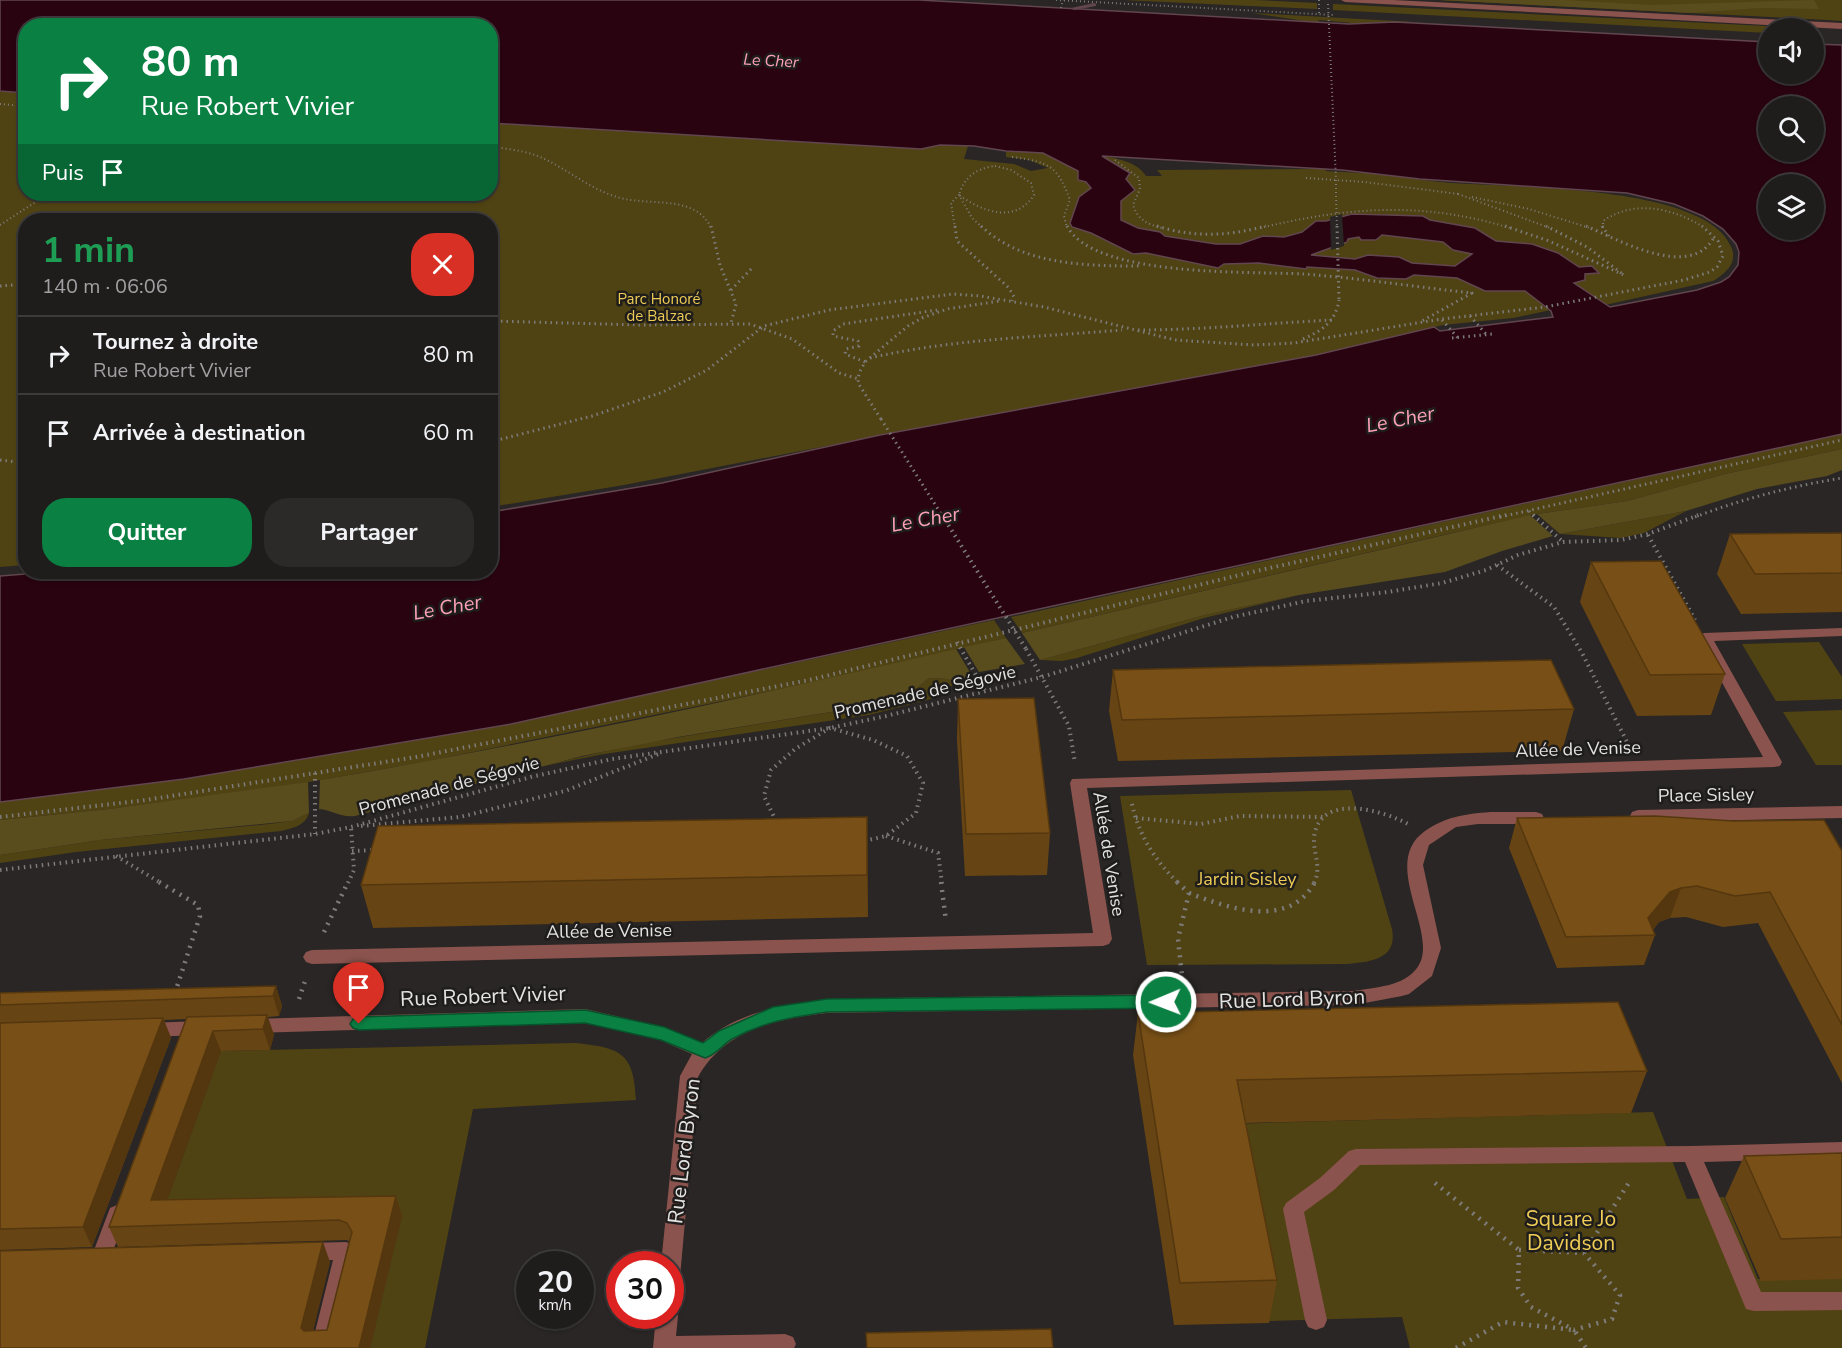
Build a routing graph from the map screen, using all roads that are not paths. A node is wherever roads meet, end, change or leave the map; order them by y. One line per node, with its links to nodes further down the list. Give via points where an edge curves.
1 (1345, 0): 2 (street)
2 (1842, 26)
3 (1842, 632): 7 (street, Allée de Venise, via 1704,637 1774,762 1078,783 1102,939)
4 (1842, 812): 5 (street, Place Sisley)
5 (1626, 816)
6 (1555, 818): 11 (street, Rue Lord Byron, via 1458,821 1426,836 1413,860 1433,940 1428,968 1407,987 1375,997 827,1006 779,1012 724,1035)
7 (312, 957)
8 (186, 1028): 9 (street, Rue Robert Vivier); 10 (street); 11 (street, Rue Robert Vivier, via 585,1016 664,1034)
9 (127, 1030)
10 (178, 1050)
11 (705, 1052): 15 (street, Rue Lord Byron, via 690,1076)
12 (1842, 1150): 13 (street)
13 (1691, 1154): 20 (street, via 1754,1302); 21 (street, via 1356,1157 1293,1209)
14 (125, 1193): 17 (street)
15 (673, 1251)
16 (288, 1253): 25 (street, via 346,1251)
17 (101, 1258): 18 (street); 19 (street)
18 (124, 1258)
19 (79, 1259)
20 (1842, 1301)
21 (1316, 1320)
22 (666, 1329): 24 (street)
23 (785, 1344): 24 (street)
24 (664, 1347)
25 (322, 1348)

